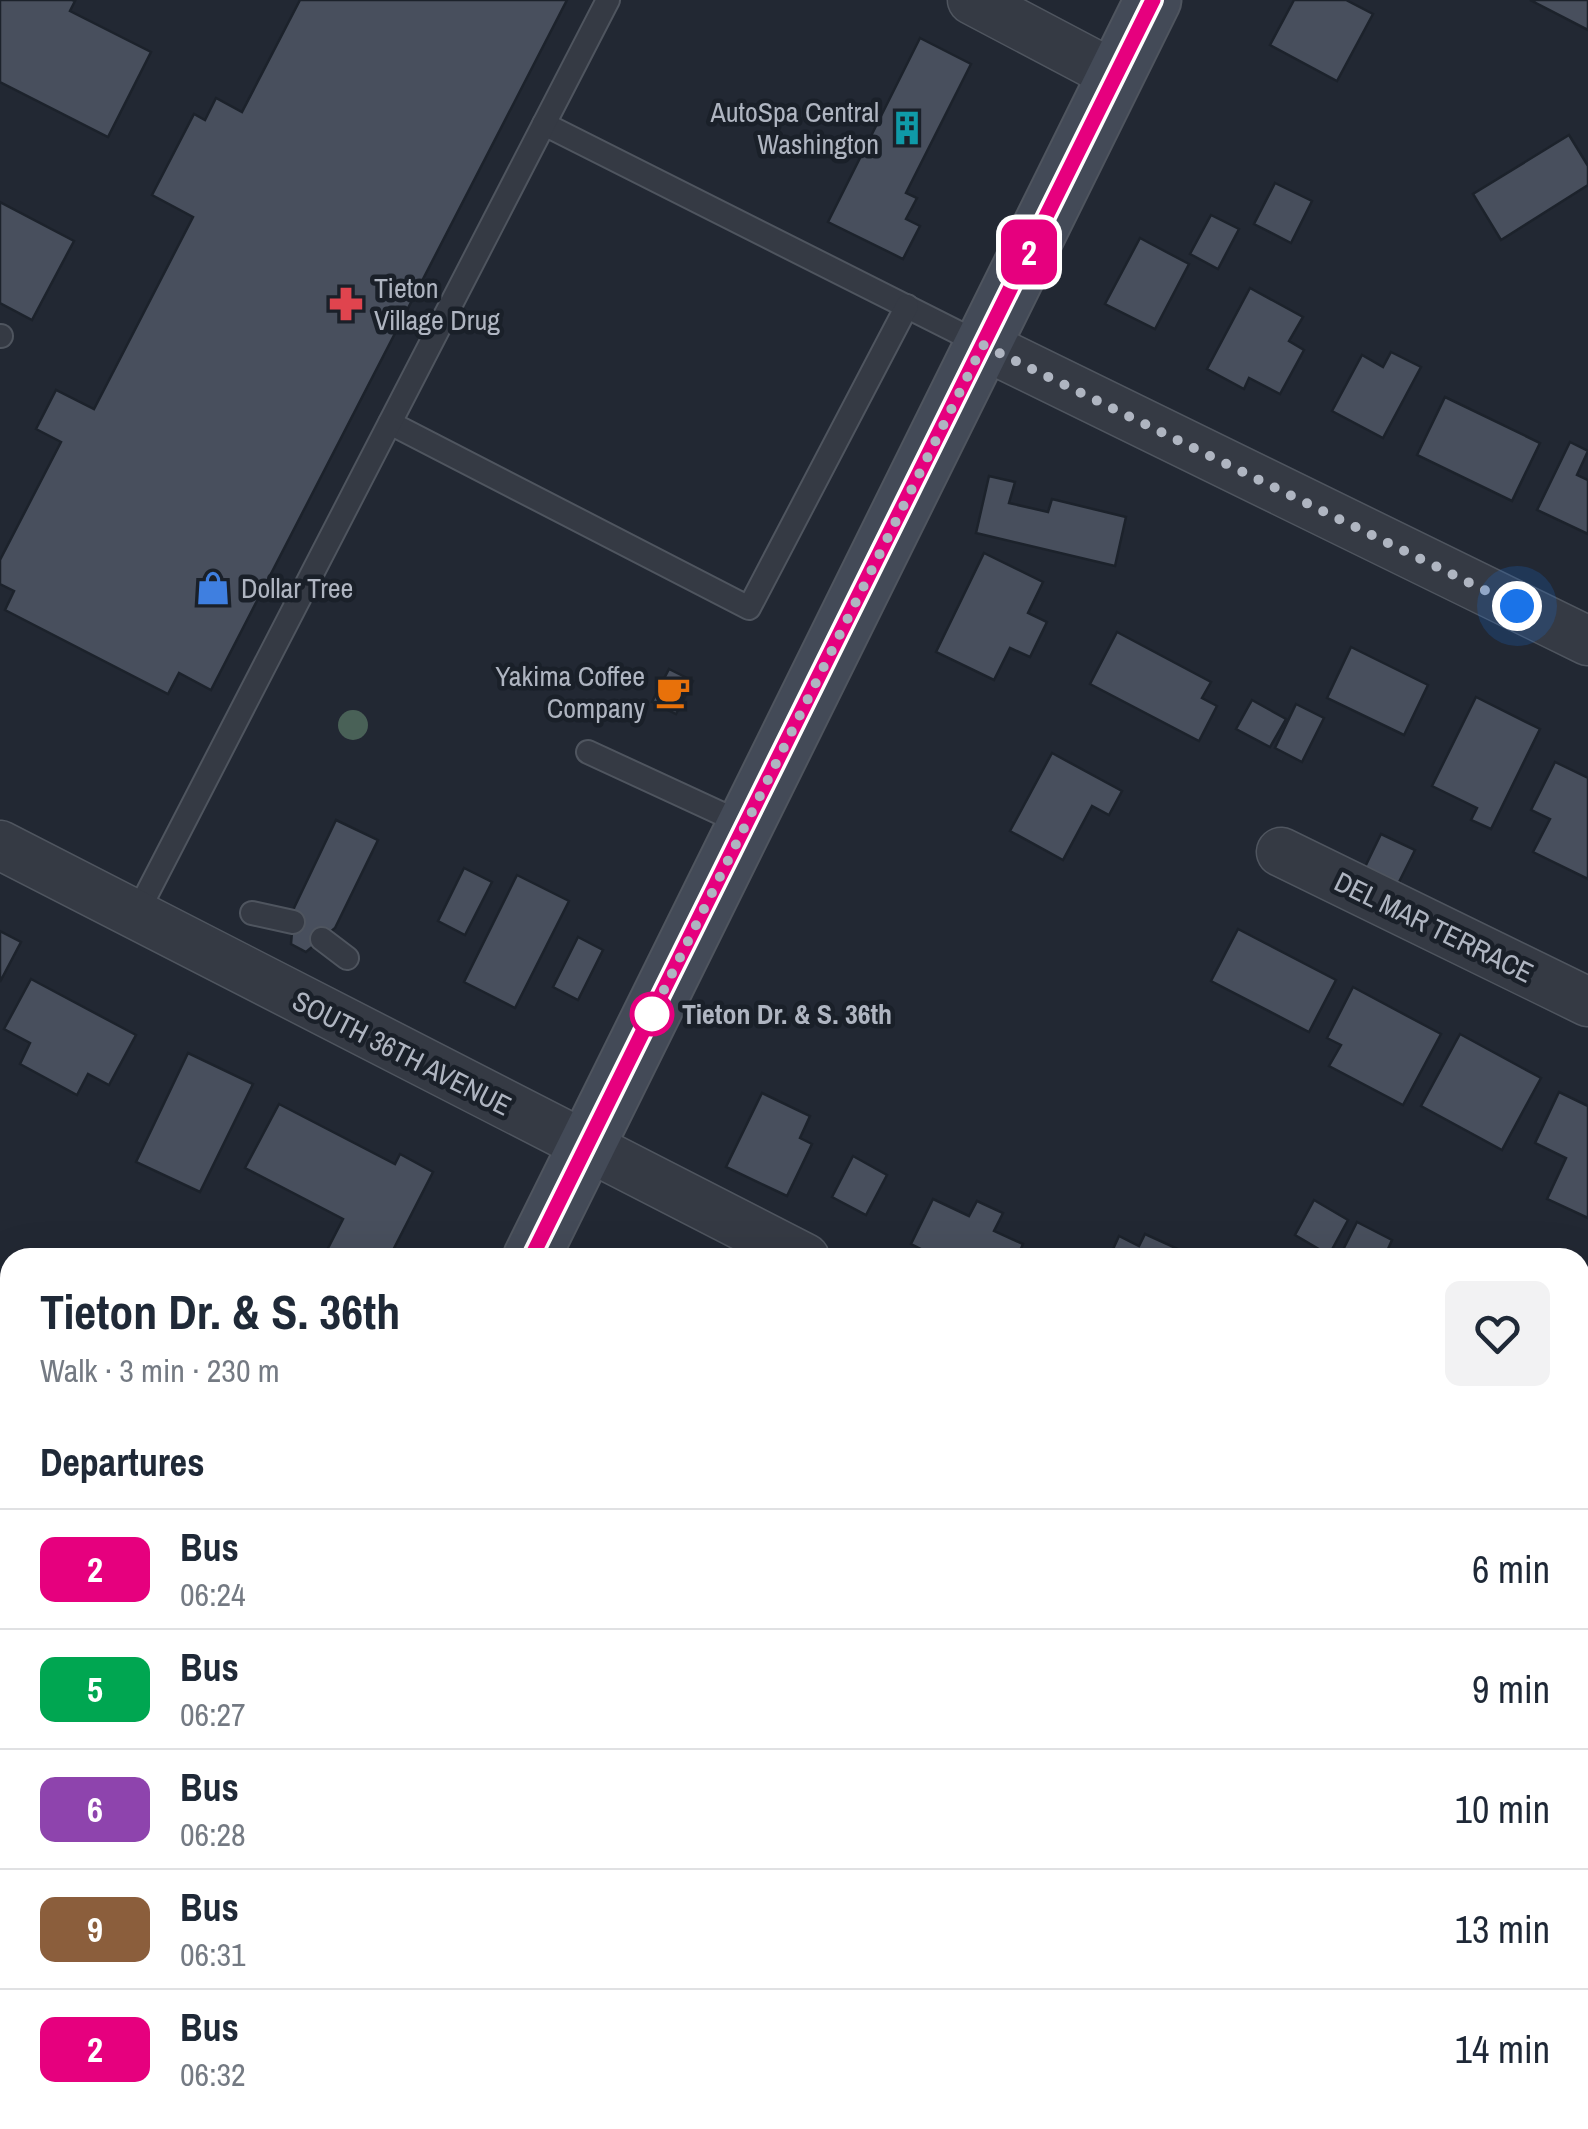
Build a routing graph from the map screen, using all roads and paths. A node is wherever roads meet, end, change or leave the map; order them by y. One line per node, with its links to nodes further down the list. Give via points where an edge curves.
1 (608, 0): 5 (lane)
2 (972, 0): 4 (street)
3 (1153, 0): 4 (main road)
4 (1116, 76): 7 (main road)
5 (544, 124): 6 (lane); 8 (lane)
6 (906, 306): 7 (lane); 8 (lane, via 749,608)
7 (983, 345): 9 (street); 11 (main road)
8 (390, 422): 15 (lane)
9 (1588, 641)
10 (588, 752): 11 (lane)
11 (746, 825): 20 (main road)
12 (0, 845): 15 (street, SOUTH 36TH AVENUE)
13 (1281, 852): 19 (street, DEL MAR TERRACE)
14 (252, 914): 16 (lane)
15 (136, 915): 20 (street, SOUTH 36TH AVENUE)
16 (293, 922)
17 (322, 939): 18 (lane)
18 (347, 958)
19 (1588, 1002)
20 (587, 1148): 21 (main road); 22 (street, SOUTH 36TH AVENUE)
21 (536, 1248)
22 (786, 1248)

